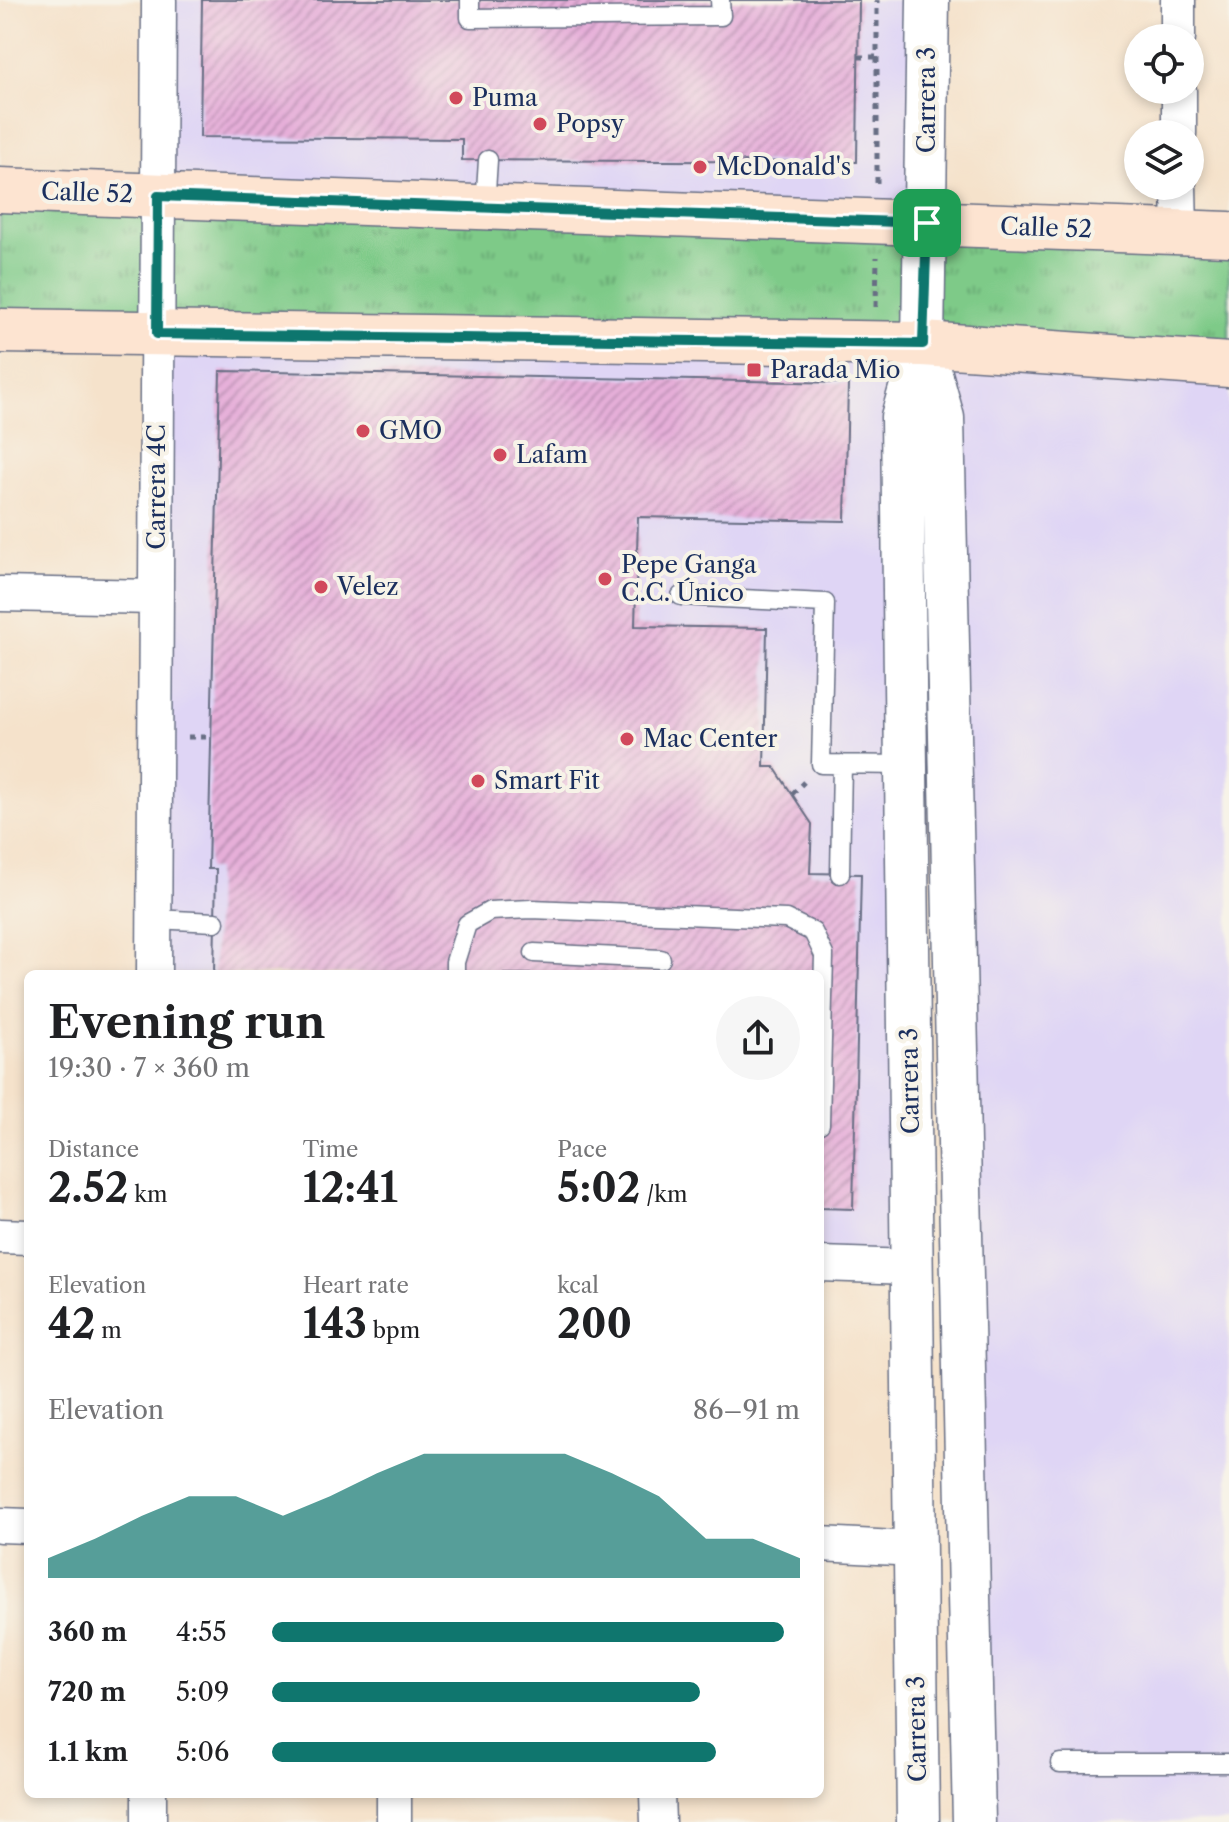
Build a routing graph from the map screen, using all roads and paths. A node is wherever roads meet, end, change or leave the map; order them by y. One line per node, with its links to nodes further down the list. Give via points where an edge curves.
1 (159, 0): 13 (street, Carrera 4C)
2 (470, 0): 3 (lane, via 470,18 721,16)
3 (720, 0)
4 (877, 0): 9 (path)
5 (928, 0): 16 (street, Carrera 3)
6 (1178, 0): 7 (street)
7 (1178, 24)
8 (858, 57): 9 (path)
9 (877, 57): 12 (path)
10 (488, 160): 15 (lane)
11 (0, 190): 13 (main road, Calle 52)
12 (877, 193)
13 (158, 196): 15 (main road, Calle 52); 20 (street, Carrera 4C)
14 (1179, 200): 17 (street)
15 (485, 207): 16 (main road, Calle 52)
16 (927, 223): 17 (main road, Calle 52); 21 (street, Carrera 3)
17 (1180, 232): 18 (main road, Calle 52)
18 (1229, 234)
19 (0, 331): 20 (main road)
20 (157, 334): 21 (main road); 25 (street, Carrera 4C)
21 (923, 344): 22 (main road); 27 (street, Carrera 3, via 902,417); 53 (street, Carrera 3, via 943,418)
22 (1229, 365)
23 (0, 594): 25 (street)
24 (681, 596): 26 (lane, via 825,603 821,764)
25 (156, 597): 29 (street, Carrera 4C)
26 (842, 764): 27 (lane); 28 (lane)
27 (906, 765): 39 (street, Carrera 3)
28 (840, 874)
29 (154, 919): 30 (lane); 33 (street, Carrera 4C)
30 (215, 922)
31 (534, 953): 32 (lane)
32 (661, 959)
33 (154, 970)
34 (455, 970): 35 (lane, via 467,924 490,911 531,909 786,919 813,932 824,955)
35 (824, 970)
36 (0, 1236): 37 (street)
37 (24, 1237)
38 (824, 1264): 39 (street)
39 (911, 1267): 43 (street, Carrera 3)
40 (0, 1525): 41 (street)
41 (24, 1526)
42 (824, 1544): 43 (street)
43 (915, 1549): 52 (street, Carrera 3)
44 (1060, 1763): 45 (lane)
45 (1229, 1763)
46 (149, 1798): 49 (street)
47 (394, 1798): 50 (street)
48 (657, 1798): 51 (street)
49 (149, 1822)
50 (394, 1822)
51 (658, 1822)
52 (918, 1822)
53 (974, 1822)

